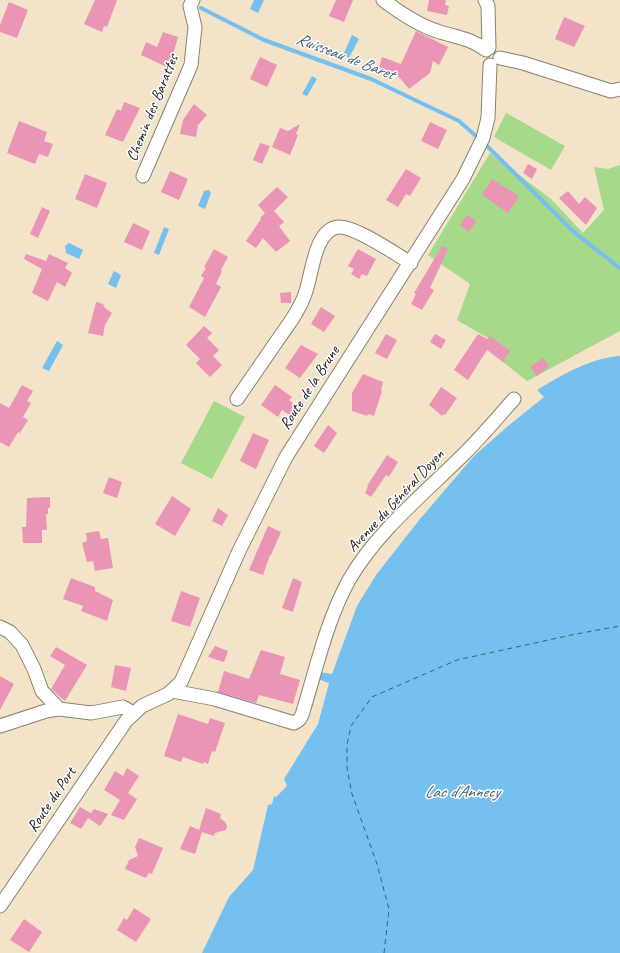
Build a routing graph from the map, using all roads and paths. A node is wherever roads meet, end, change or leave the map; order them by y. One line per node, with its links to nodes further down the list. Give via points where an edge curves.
1 (383, 0): 4 (street, via 436,31 474,42)
2 (485, 0): 4 (street, via 488,6)
3 (187, 2): 7 (street, Chemin des Barattes, via 195,27 191,65)
4 (487, 49): 5 (street, via 498,50)
5 (495, 61): 6 (street, via 611,91); 8 (street, Route de la Brune, via 483,138 464,179)
6 (620, 89)
7 (143, 176)
8 (411, 263): 9 (street, via 352,229 338,227 329,230 320,241 297,312); 12 (street, Route de la Brune, via 286,457 239,551 181,682)
9 (237, 399)
10 (514, 399): 12 (street, Avenue du Général Doyen, via 474,444 394,523 362,560 349,580 332,616 299,720 294,722 215,699)
11 (0, 627): 13 (street, via 10,632 22,645 42,691)
12 (172, 691): 14 (street, Route de la Brune)
13 (59, 709): 14 (street, via 91,713 123,707); 15 (street)
14 (133, 713): 16 (street, Route du Port)
15 (0, 726)
16 (0, 906)

